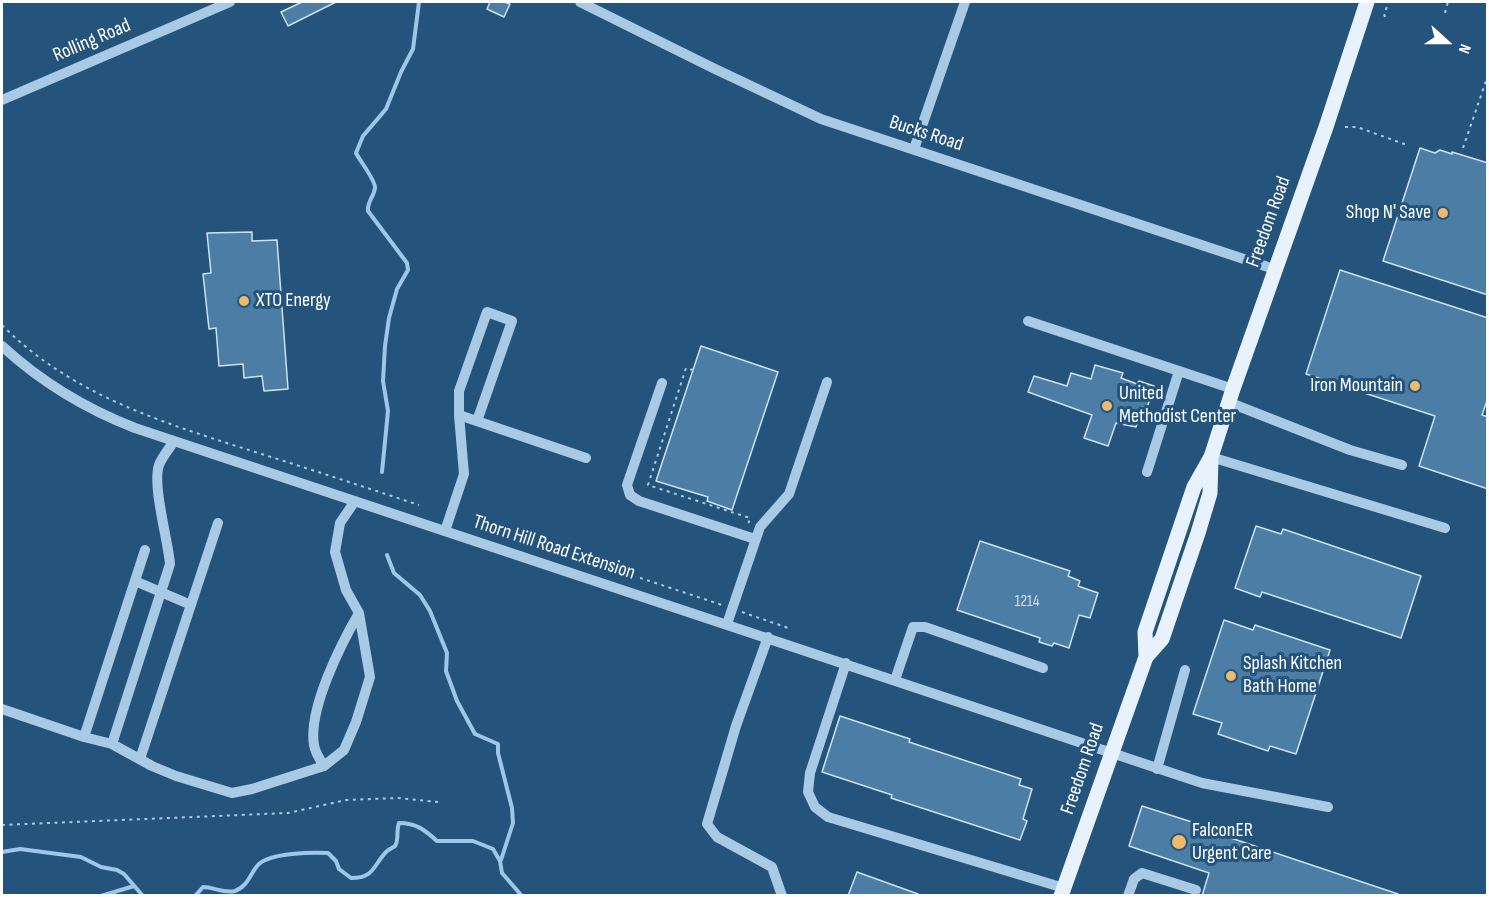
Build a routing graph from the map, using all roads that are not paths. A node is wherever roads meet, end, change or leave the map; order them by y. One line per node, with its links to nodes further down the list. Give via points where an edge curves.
1 (580, 2): 6 (street, Bucks Road, via 821,119)
2 (964, 2): 6 (street)
3 (1367, 2): 7 (main road, Freedom Road)
4 (225, 3): 5 (street, Rolling Road)
5 (2, 100)
6 (914, 149): 7 (street, Bucks Road)
7 (1274, 269): 13 (main road, Freedom Road)
8 (1028, 321): 10 (street)
9 (2, 346): 16 (street, Thorn Hill Road Extension, via 42,379 85,405)
10 (1179, 372): 13 (street); 20 (street)
11 (827, 382): 25 (street, via 789,494)
12 (662, 383): 25 (street, via 627,485 630,495)
13 (1230, 395): 17 (main road, Freedom Road); 19 (street, via 1350,450)
14 (459, 415): 15 (street); 15 (street, via 459,391 487,312 512,321); 24 (street, via 464,474)
15 (477, 421): 18 (street)
16 (174, 441): 21 (street, Thorn Hill Road Extension); 28 (street, via 158,466 158,492 170,564)
17 (1211, 457): 23 (street); 40 (main road, Freedom Road, via 1210,493 1198,533 1162,639 1146,657)
18 (586, 458)
19 (1402, 465)
20 (1147, 472)
21 (355, 501): 24 (street, Thorn Hill Road Extension); 30 (street, via 340,523 335,552 346,590)
22 (218, 523): 29 (street)
23 (1445, 528)
24 (445, 531): 31 (street, Thorn Hill Road Extension)
25 (749, 537): 31 (street)
26 (145, 550): 27 (street)
27 (135, 581): 28 (street); 38 (street)
28 (161, 592): 29 (street); 39 (street)
29 (191, 605): 41 (street)
30 (359, 613): 42 (street, via 314,713 314,746); 42 (street, via 370,677 344,750)
31 (727, 624): 32 (street, Thorn Hill Road Extension)
32 (768, 638): 33 (street, Thorn Hill Road Extension); 47 (street, via 707,824 717,837 772,867)
33 (846, 663): 36 (street, Thorn Hill Road Extension); 46 (street, via 810,773 808,792 815,807 828,817)
34 (1042, 668): 36 (street, via 925,627 913,627)
35 (1185, 670): 43 (street)
36 (895, 680): 40 (street, Thorn Hill Road Extension)
37 (2, 709): 38 (street)
38 (84, 737): 39 (street)
39 (112, 744): 41 (street)
40 (1111, 753): 43 (street, Thorn Hill Road Extension); 46 (main road, Freedom Road)
41 (141, 759): 42 (street, via 176,776 232,793)
42 (324, 766)
43 (1156, 769): 44 (street, Thorn Hill Road Extension, via 1202,783)
44 (1328, 807)
45 (1196, 890): 48 (street, via 1142,873 1134,879)
46 (1062, 892)
47 (782, 896)
48 (1128, 896)

